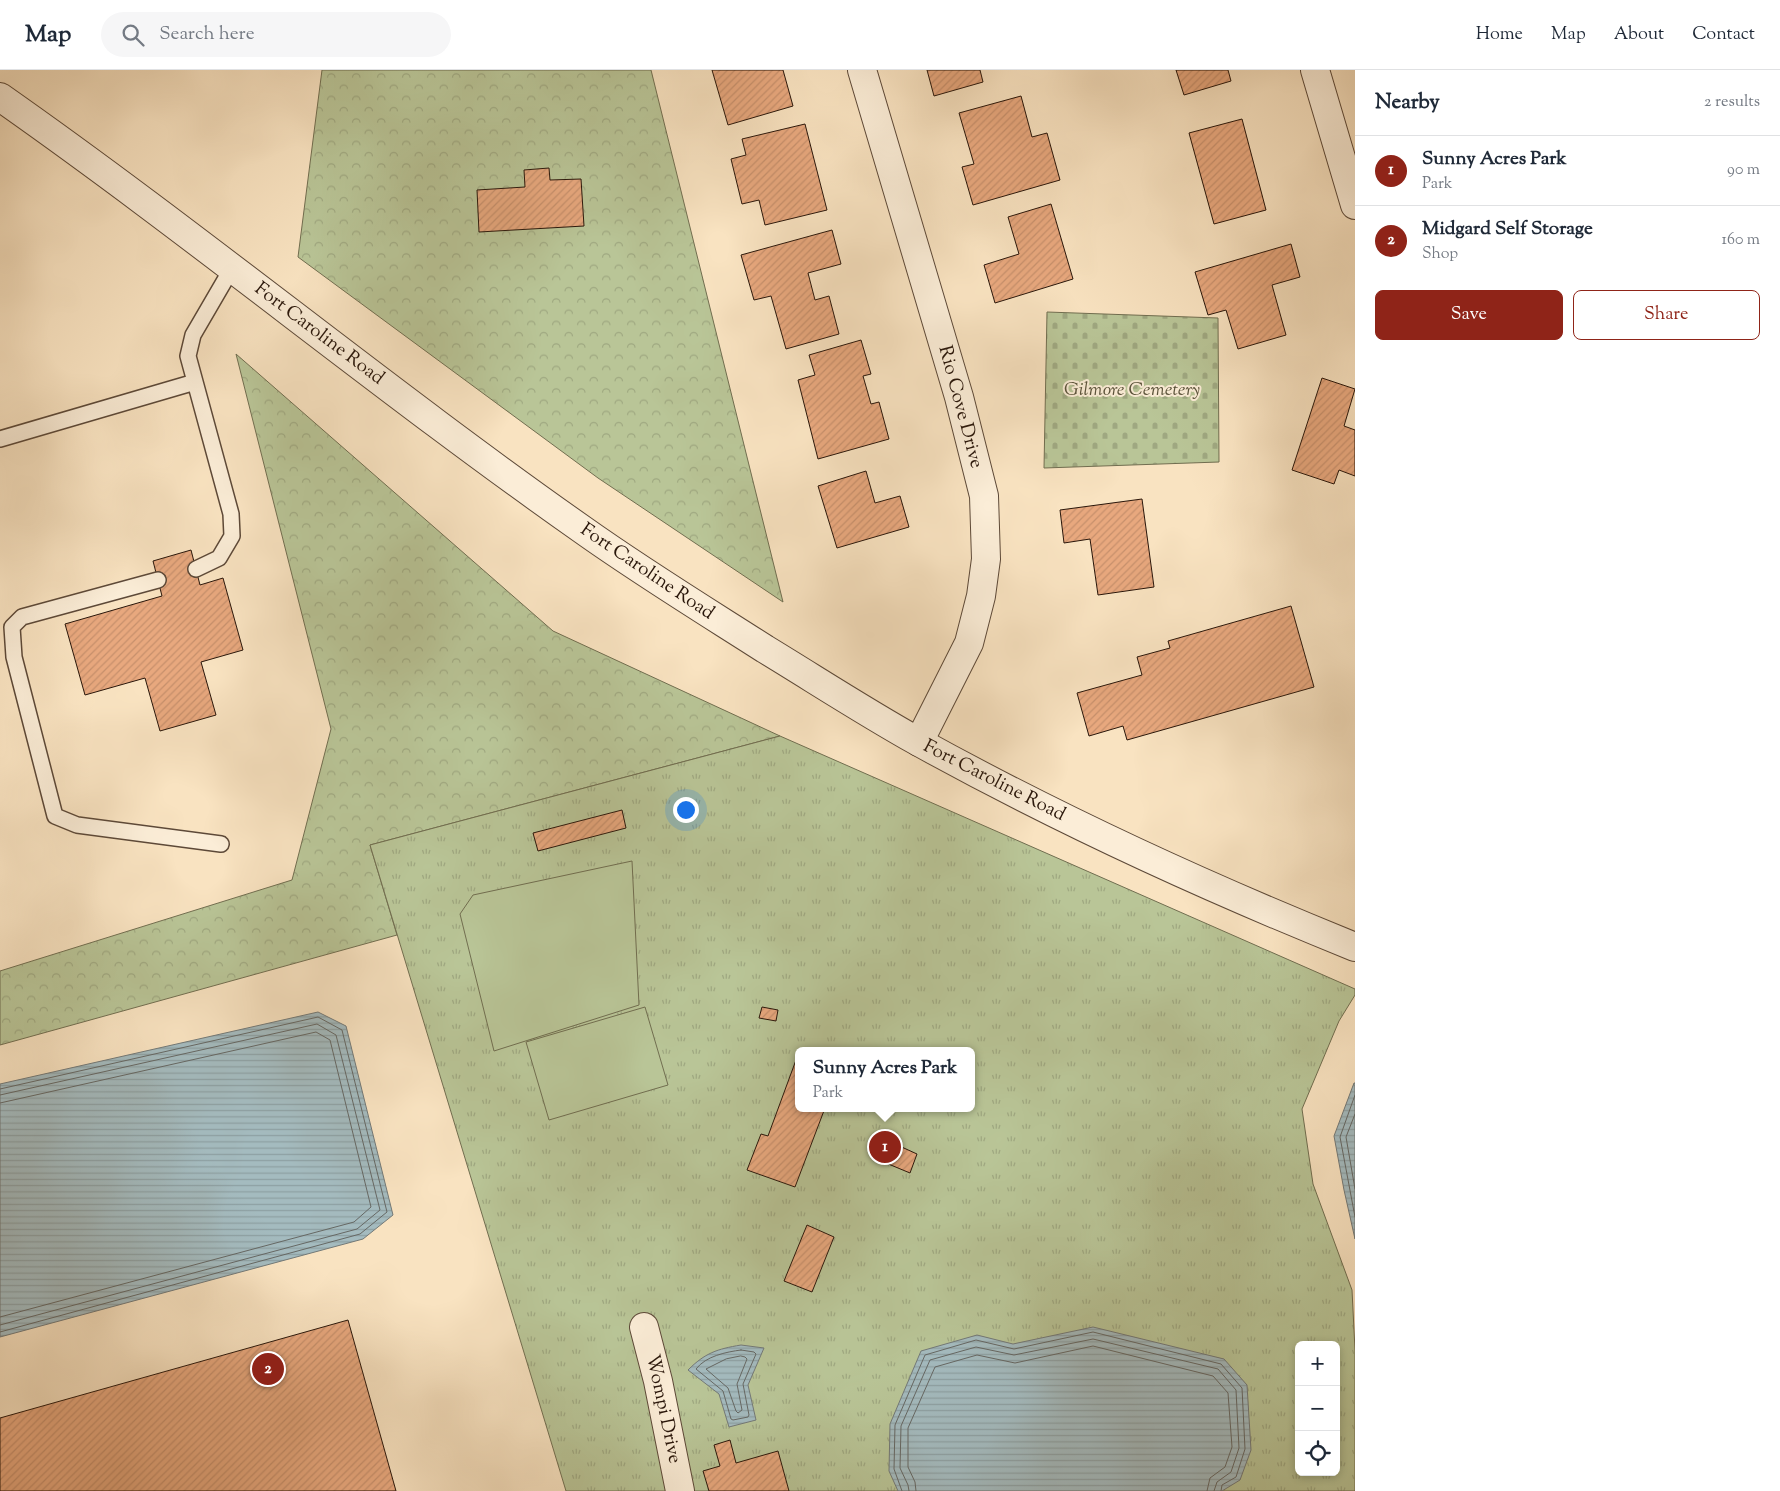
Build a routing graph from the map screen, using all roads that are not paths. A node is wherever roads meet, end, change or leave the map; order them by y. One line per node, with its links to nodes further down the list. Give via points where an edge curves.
1 (862, 70): 11 (street, Rio Cove Drive, via 959,397 984,496 986,559 969,643)
2 (1315, 70): 4 (street)
3 (0, 97): 5 (street, Fort Caroline Road, via 90,160)
4 (1355, 205)
5 (232, 268): 6 (lane, via 193,335 188,356); 11 (street, Fort Caroline Road, via 584,531 706,612)
6 (195, 382): 7 (lane); 8 (lane, via 231,514 232,536 219,558)
7 (0, 439)
8 (196, 569)
9 (158, 580): 10 (lane)
10 (6, 623): 12 (lane, via 55,816 77,825)
11 (918, 742): 13 (street, Fort Caroline Road, via 1103,837)
12 (222, 844)
13 (1355, 947)
14 (644, 1327): 15 (street, Wompi Drive)
15 (680, 1491)

